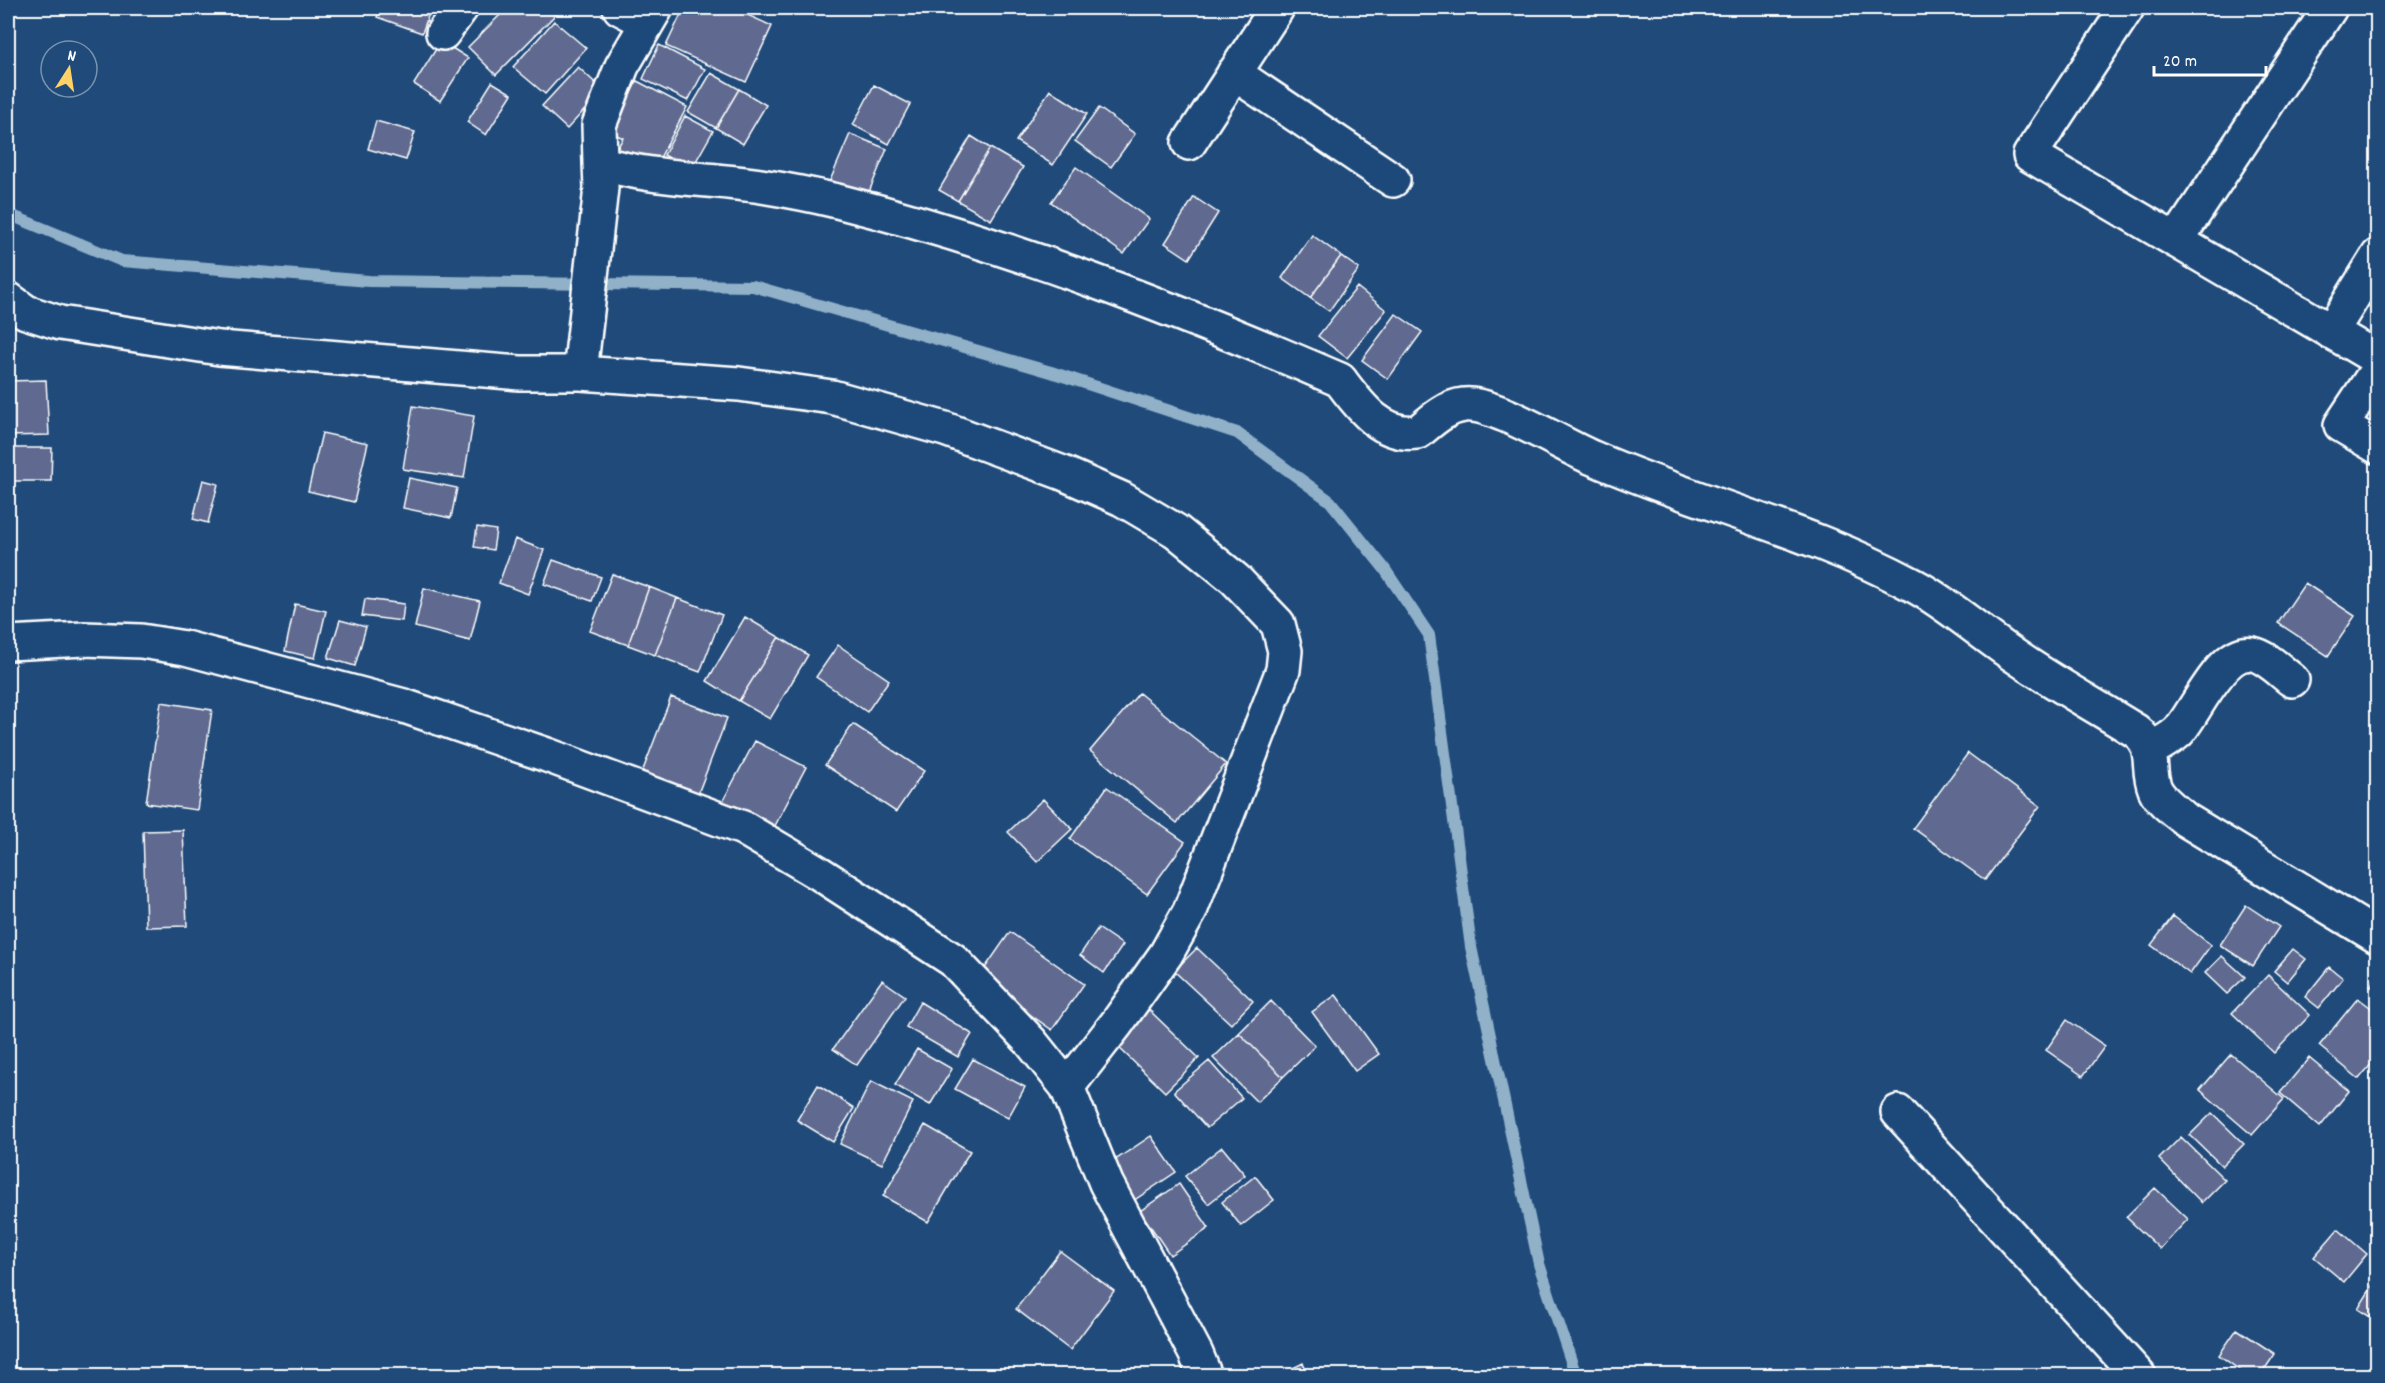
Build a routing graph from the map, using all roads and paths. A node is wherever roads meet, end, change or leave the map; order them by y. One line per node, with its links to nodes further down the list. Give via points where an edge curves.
1 (1277, 8): 5 (street)
2 (2127, 8): 9 (street, via 2030,155)
3 (2330, 8): 9 (street)
4 (641, 12): 7 (street, via 599,125)
5 (1234, 74): 6 (street); 8 (street)
6 (1189, 143)
7 (601, 175): 15 (street); 19 (street, via 631,172 760,186 819,197 1026,257 1340,380 1368,417 1401,431 1418,432 1448,410 1464,405 1489,410 1593,458 1780,527 1913,585 2064,689 2136,731 2145,738)
8 (1393, 180)
9 (2176, 241): 12 (street)
10 (2378, 256): 12 (street)
11 (8, 299): 15 (street, via 26,312 60,323 219,348 520,373)
12 (2331, 332): 13 (street)
13 (2378, 359)
14 (2378, 369): 16 (street, via 2341,425)
15 (580, 373): 21 (street, via 739,384 832,397 945,429 1122,499 1176,531 1235,579 1278,624 1285,651 1278,687 1190,911 1166,954 1118,1023)
16 (2378, 447)
17 (8, 643): 21 (street, via 84,639 141,641 185,648 404,706 743,828 953,960 1031,1042)
18 (2292, 680): 19 (street, via 2254,654 2236,658 2220,670 2177,732)
19 (2150, 750): 20 (street, via 2156,790 2186,820)
20 (2378, 937)
21 (1067, 1087): 23 (street, via 1106,1183)
22 (1898, 1112): 24 (street)
23 (1205, 1376)
24 (2139, 1376)

